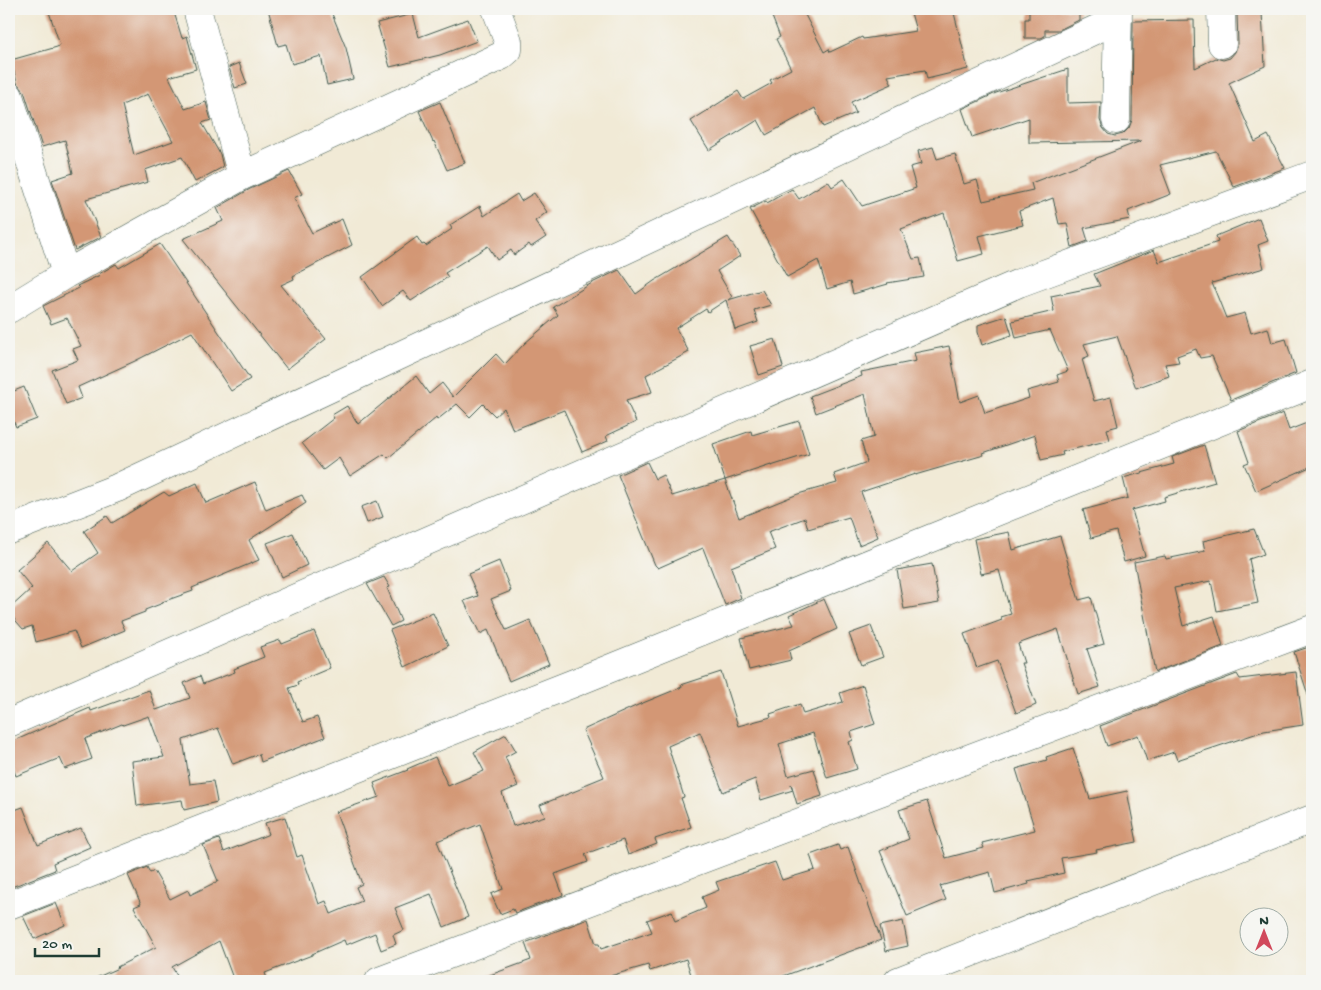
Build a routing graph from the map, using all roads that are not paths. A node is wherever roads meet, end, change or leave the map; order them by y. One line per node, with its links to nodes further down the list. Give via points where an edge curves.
1 (197, 9): 9 (street)
2 (496, 9): 9 (street, via 508,41 508,50 501,56)
3 (1220, 9): 5 (street)
4 (1118, 14): 7 (street); 13 (street, via 118,488)
5 (1222, 44)
6 (9, 96): 10 (street)
7 (1116, 120)
8 (1312, 175): 15 (street, via 1019,283)
9 (242, 176): 10 (street)
10 (66, 274): 11 (street)
11 (9, 309)
12 (1312, 384): 17 (street, via 574,683)
13 (9, 530)
14 (1312, 629): 18 (street)
15 (9, 723)
16 (1312, 818): 19 (street)
17 (9, 905)
18 (379, 981)
19 (898, 981)

